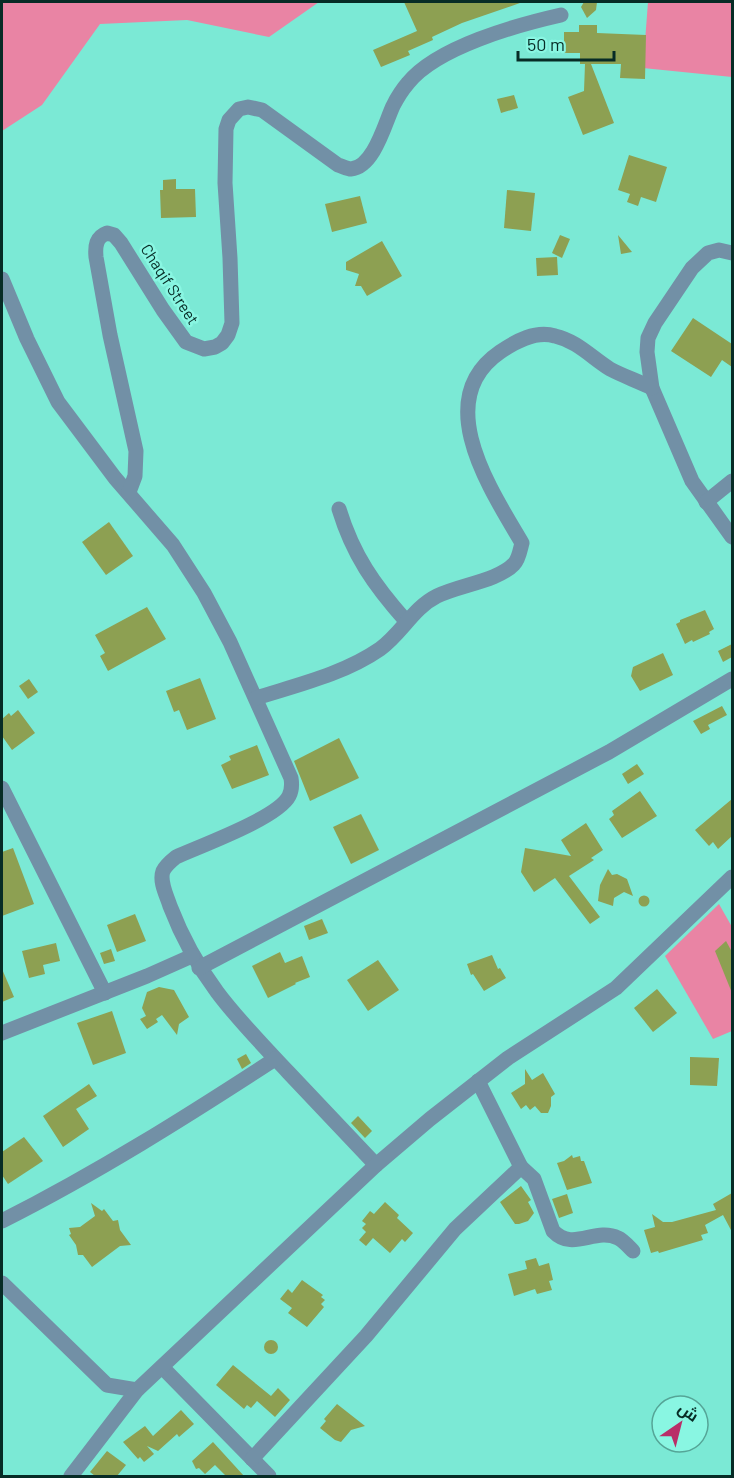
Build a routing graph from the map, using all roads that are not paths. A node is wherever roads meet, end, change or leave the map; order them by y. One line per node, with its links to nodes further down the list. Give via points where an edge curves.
1 (561, 15): 6 (street, Chaqif Street, via 486,37 447,54 416,74 394,104 375,148 358,167 338,165 262,110 248,107 234,112 225,140 232,323 228,335 215,347 204,349 186,342 121,243 114,235 102,235 95,246 102,297 136,451 135,476)
2 (732, 253): 4 (street, via 708,253 692,268 655,323 647,352)
3 (2, 279): 6 (street, via 58,402)
4 (652, 388): 7 (street, via 692,482); 10 (street, via 610,369 570,341 553,335 534,335 512,343 478,371 470,389 470,433 485,480 522,543 519,555 502,573 436,596)
5 (732, 480): 7 (street)
6 (129, 492): 12 (street, via 173,545 204,593)
7 (706, 502): 9 (street)
8 (339, 509): 10 (street, via 367,573)
9 (732, 537)
10 (406, 621): 12 (street, via 380,648 357,662 313,681)
11 (732, 679): 15 (street, via 609,752)
12 (256, 698): 15 (street, via 291,778 292,789 282,806 176,857 163,871 163,886)
13 (2, 788): 16 (street)
14 (732, 877): 19 (street, via 616,988)
15 (196, 962): 16 (street); 18 (street, via 216,993)
16 (105, 993): 17 (street)
17 (2, 1033)
18 (275, 1059): 20 (street); 22 (street, via 85,1177)
19 (478, 1081): 20 (street); 21 (street)
20 (376, 1165): 25 (street)
21 (521, 1167): 23 (street, via 534,1179 553,1231 559,1237 568,1241 606,1235 618,1238); 27 (street, via 455,1229 366,1336)
22 (2, 1221)
23 (633, 1251)
24 (2, 1283): 26 (street, via 107,1385)
25 (162, 1367): 26 (street); 27 (street)
26 (137, 1390): 28 (street)
27 (252, 1459): 29 (street)
28 (71, 1476)
29 (268, 1476)

